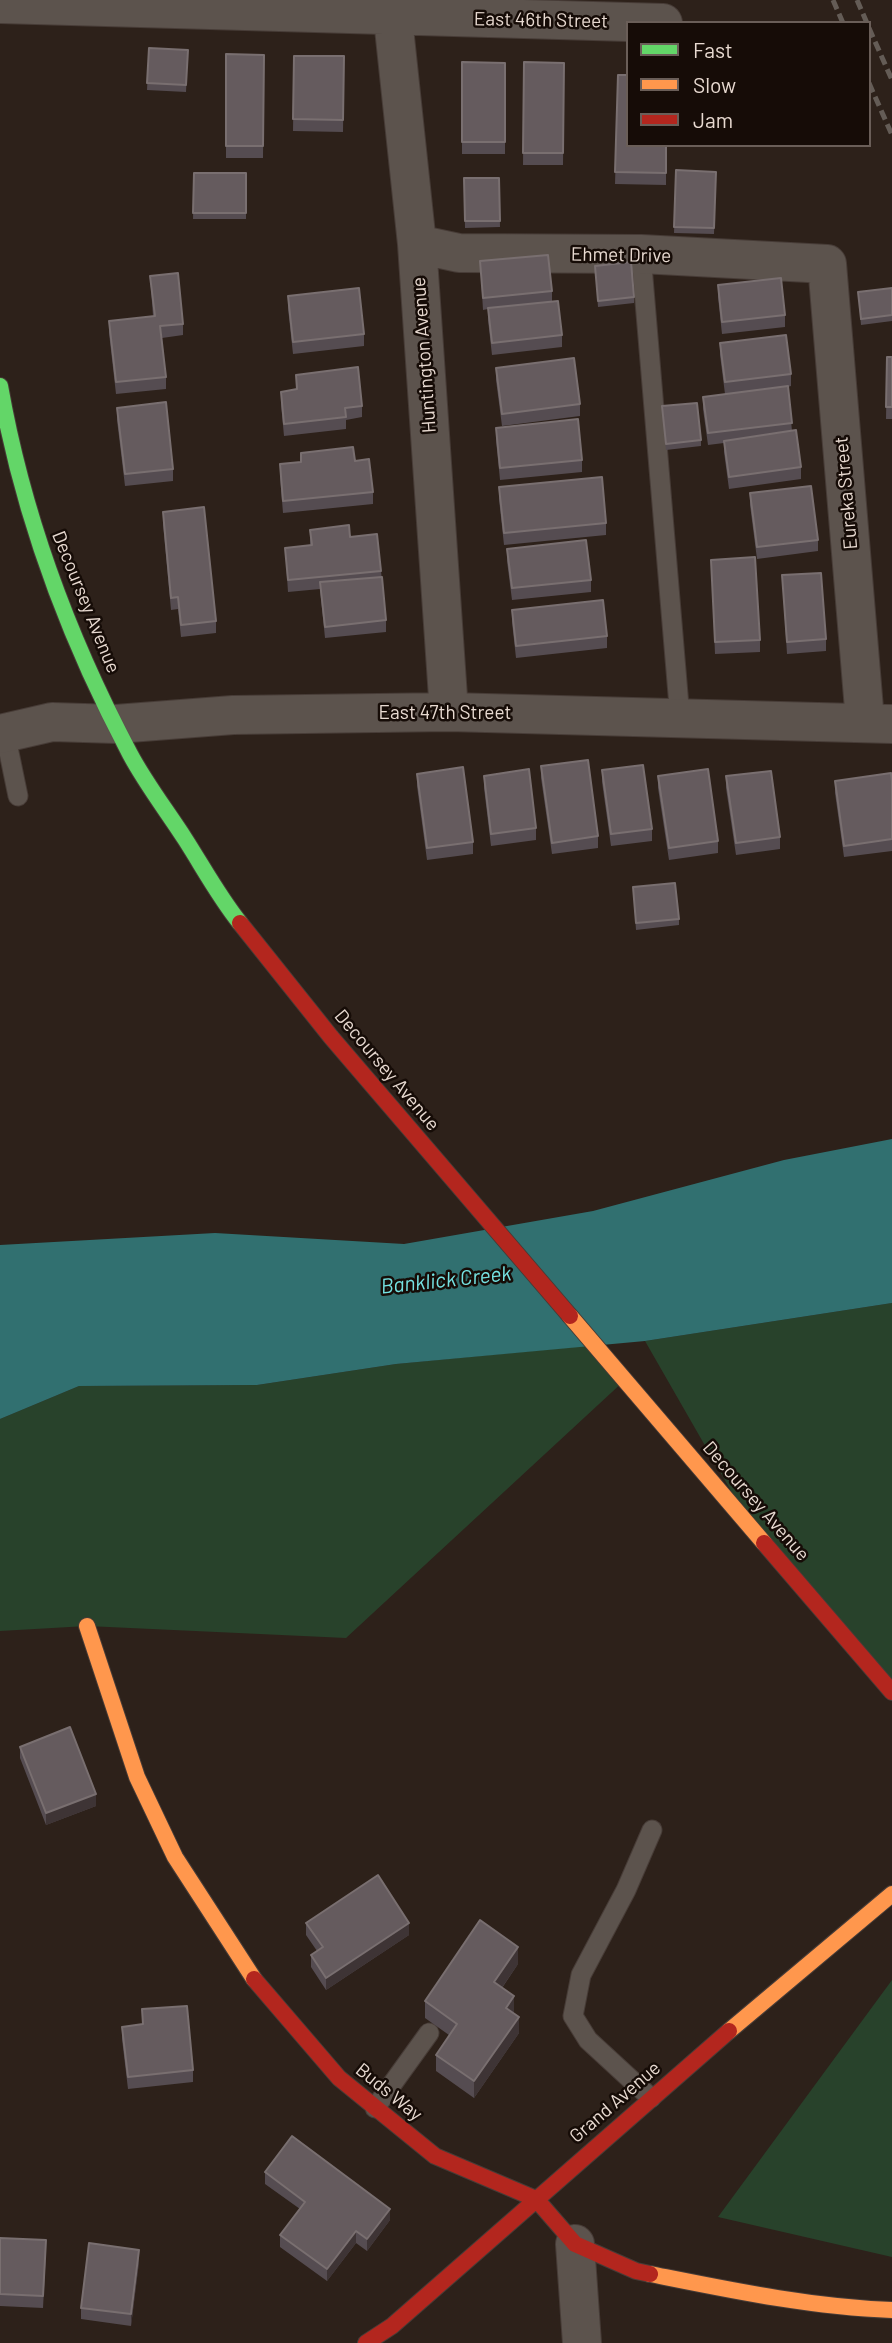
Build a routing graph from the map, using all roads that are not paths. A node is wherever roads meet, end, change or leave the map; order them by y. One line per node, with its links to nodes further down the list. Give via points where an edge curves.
1 (0, 4): 2 (street, East 46th Street)
2 (393, 8): 3 (street, East 46th Street); 4 (street, Huntington Avenue)
3 (627, 21)
4 (417, 244): 5 (street, Ehmet Drive, via 459,253); 8 (street, Huntington Avenue)
5 (641, 254): 6 (street, Ehmet Drive); 9 (lane)
6 (827, 264): 10 (street, Eureka Street)
7 (0, 386): 11 (street, Decoursey Avenue, via 26,505 48,572)
8 (449, 712): 9 (street, East 47th Street); 11 (street, East 47th Street, via 233,715)
9 (680, 719): 10 (street, East 47th Street)
10 (878, 723)
11 (116, 724): 12 (street, East 47th Street, via 52,722); 15 (street, Decoursey Avenue, via 131,756 236,918 331,1037)
12 (2, 733): 13 (lane)
13 (18, 796)
14 (87, 1626): 20 (street, Buds Way, via 137,1777 175,1857 253,1978 338,2078)
15 (892, 1692)
16 (652, 1830): 19 (lane, via 581,1975 573,2016 588,2040)
17 (892, 1894): 19 (street, Grand Avenue)
18 (429, 2033): 20 (lane)
19 (651, 2098): 21 (street, Grand Avenue)
20 (375, 2108): 21 (street, Buds Way, via 435,2156)
21 (536, 2199): 22 (street, Buds Way); 24 (street, Grand Avenue)
22 (575, 2244): 23 (street, Buds Way, via 636,2271 843,2308); 25 (street)
23 (892, 2310)
24 (366, 2343)
25 (582, 2343)

